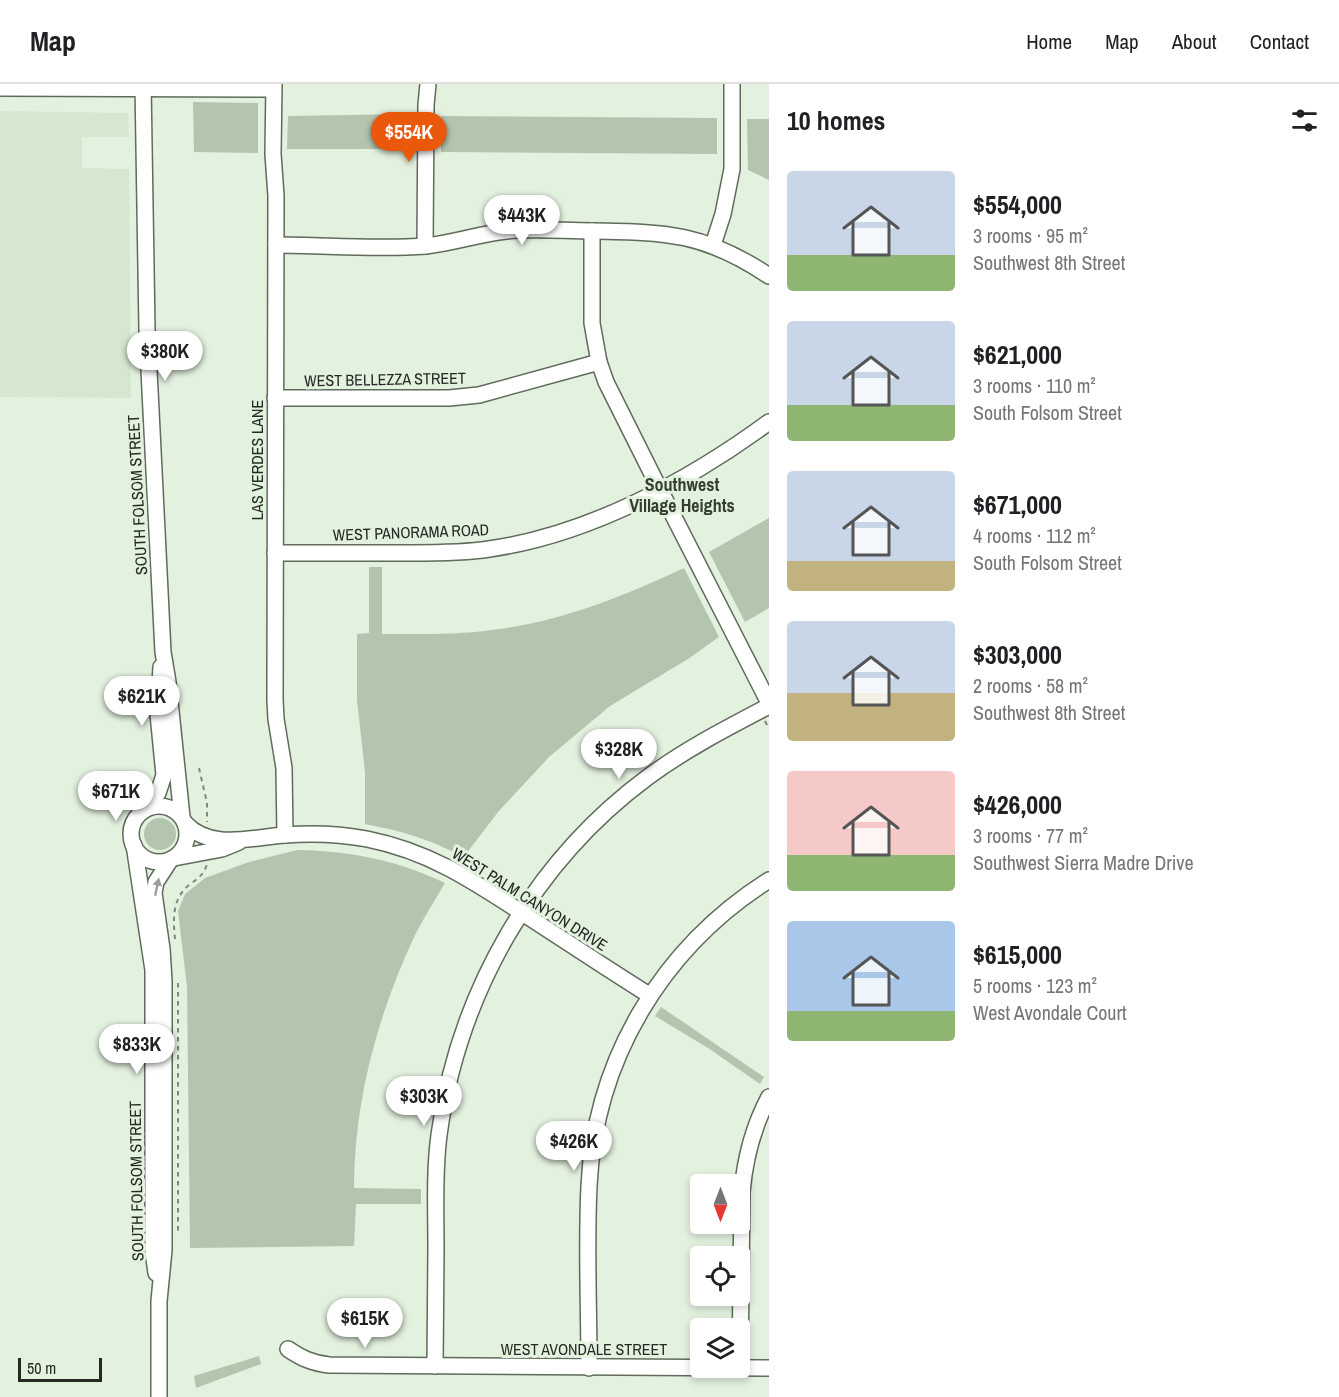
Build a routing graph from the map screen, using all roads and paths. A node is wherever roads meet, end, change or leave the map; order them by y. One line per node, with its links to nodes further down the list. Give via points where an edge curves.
1 (428, 84): 9 (street)
2 (732, 84): 8 (street, via 732,169)
3 (143, 86): 4 (street); 5 (street); 16 (street, SOUTH FOLSOM STREET, via 147,341)
4 (273, 86): 7 (street, LAS VERDES LANE)
5 (0, 88)
6 (592, 231): 8 (street, via 662,233); 9 (street, via 518,230); 11 (street, via 592,313)
7 (276, 245): 9 (street); 12 (street, LAS VERDES LANE)
8 (713, 245): 10 (street)
9 (425, 246)
10 (769, 276)
11 (599, 362): 12 (street, WEST BELLEZZA STREET, via 479,395 449,399); 14 (street)
12 (275, 399): 15 (street, LAS VERDES LANE)
13 (769, 422): 14 (street, WEST PANORAMA ROAD, via 711,462)
14 (660, 490): 15 (street, WEST PANORAMA ROAD, via 582,525 489,549); 17 (street)
15 (275, 552): 22 (street, LAS VERDES LANE, via 275,700 284,768)
16 (163, 652): 19 (street, SOUTH FOLSOM STREET, via 158,714 164,775 158,793); 20 (street, SOUTH FOLSOM STREET)
17 (769, 704): 28 (street, via 694,747 623,798 579,840)
18 (199, 768): 21 (path, via 207,803)
19 (143, 811): 20 (street, via 168,807); 24 (street, via 132,826)
20 (183, 820): 23 (street, WEST PALM CANYON DRIVE, via 207,837); 26 (street, via 187,838)
21 (207, 827)
22 (285, 835): 23 (street, WEST PALM CANYON DRIVE); 28 (street, WEST PALM CANYON DRIVE, via 326,834 366,839 431,858)
23 (244, 840): 26 (street, WEST PALM CANYON DRIVE, via 222,849)
24 (134, 846): 26 (street, via 153,861); 34 (street, SOUTH FOLSOM STREET, via 153,970 153,1251)
25 (208, 857): 29 (path, via 206,871 177,902 173,918)
26 (172, 858): 34 (street, SOUTH FOLSOM STREET, one-way to 26, via 164,1250 164,981 154,892)
27 (769, 880): 31 (street, via 718,918)
28 (521, 912): 31 (street, WEST PALM CANYON DRIVE); 37 (street, via 488,970 469,1014 448,1083 436,1166)
29 (175, 942)
30 (178, 977): 33 (path)
31 (649, 995): 38 (street, via 611,1076 594,1139 589,1185)
32 (769, 1097): 35 (street, via 744,1170)
33 (178, 1241)
34 (159, 1301): 42 (street, SOUTH FOLSOM STREET)
35 (741, 1318)
36 (288, 1349): 37 (street, WEST AVONDALE STREET, via 300,1358 329,1365)
37 (435, 1366): 38 (street, WEST AVONDALE STREET)
38 (589, 1368): 39 (street, WEST AVONDALE STREET)
39 (690, 1368)
40 (750, 1368): 41 (street, WEST AVONDALE STREET)
41 (769, 1368)
42 (159, 1397)

